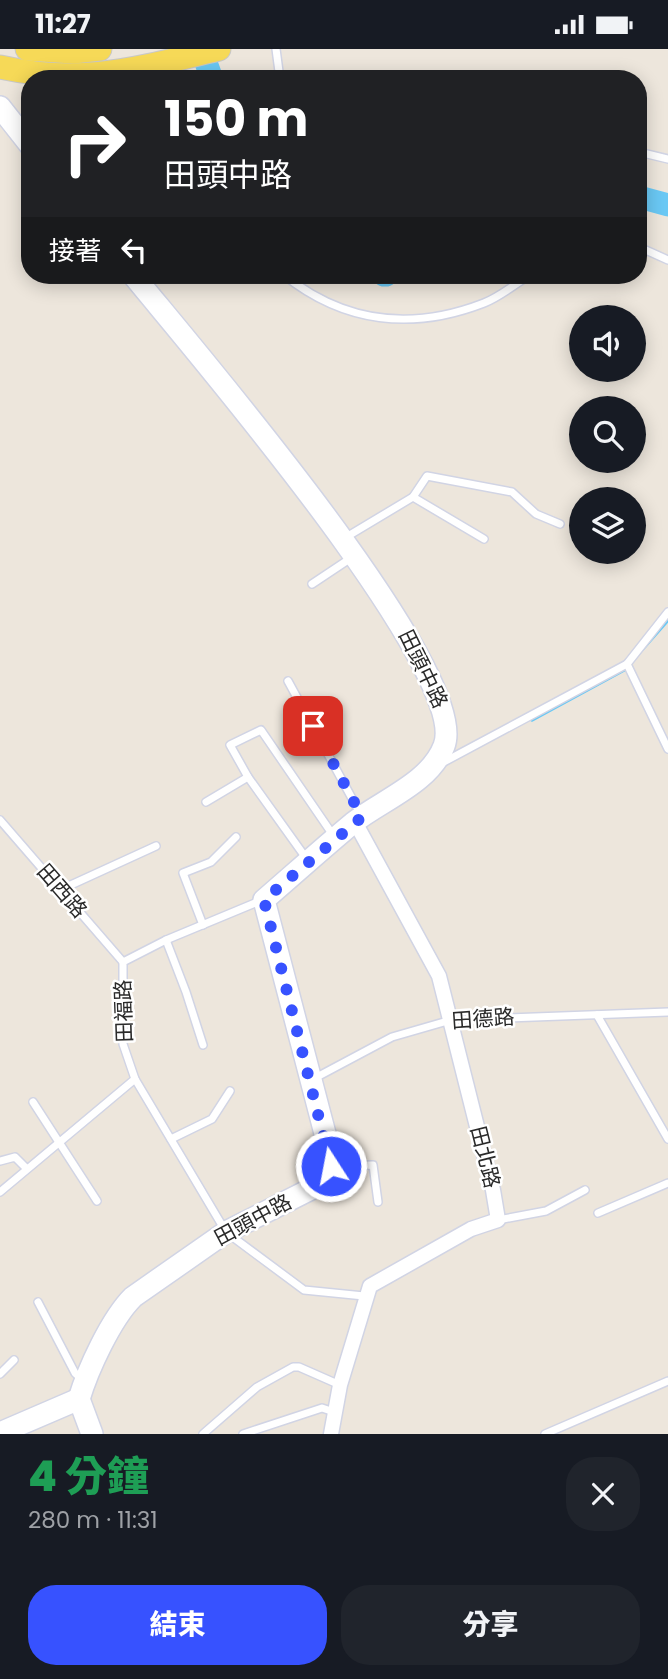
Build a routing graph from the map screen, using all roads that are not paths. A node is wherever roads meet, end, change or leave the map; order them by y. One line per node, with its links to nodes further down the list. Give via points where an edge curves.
1 (27, 49): 2 (main road, via 73,53)
2 (100, 49)
3 (219, 49): 6 (main road)
4 (276, 49): 7 (lane)
5 (0, 67): 8 (main road)
6 (130, 70)
7 (279, 70)
8 (21, 71)
9 (0, 107): 10 (street)
10 (21, 134)
11 (647, 154): 12 (lane)
12 (668, 159)
13 (647, 251): 14 (lane)
14 (668, 260)
15 (140, 284): 21 (street, 田頭中路)
16 (296, 284): 17 (lane, via 337,307 393,321 445,315 486,303)
17 (516, 284)
18 (413, 497): 19 (lane, via 427,476 512,492 536,514); 20 (lane); 21 (lane)
19 (560, 524)
20 (484, 538)
21 (349, 547): 22 (lane); 27 (street, 田頭中路, via 387,599 446,715 445,744)
22 (312, 584)
23 (668, 612): 24 (lane)
24 (627, 664): 26 (lane); 27 (lane)
25 (288, 681): 30 (lane)
26 (668, 749)
27 (430, 769): 30 (street, 田頭中路)
28 (248, 777): 29 (lane); 33 (lane, via 230,745 261,730); 35 (lane)
29 (206, 802)
30 (358, 819): 33 (street, 田頭中路); 43 (street, 田北路, via 439,976)
31 (0, 820): 36 (lane, 田西路)
32 (236, 837): 38 (lane, via 211,862 183,873)
33 (335, 839): 35 (street, 田頭中路)
34 (156, 846): 36 (lane)
35 (309, 862): 37 (street, 田頭中路)
36 (62, 889): 40 (lane, 田西路)
37 (264, 900): 38 (lane, 田福路); 46 (street)
38 (203, 925): 39 (lane, 田福路)
39 (166, 940): 40 (lane, 田福路); 44 (lane)
40 (123, 963): 45 (lane, 田福路, via 123,1044)
41 (668, 1011): 42 (lane, 田德路)
42 (597, 1015): 43 (lane, 田德路); 50 (lane)
43 (451, 1020): 46 (lane, 田德路, via 392,1037); 61 (street, 田北路)
44 (203, 1045)
45 (135, 1079): 49 (lane); 51 (lane)
46 (311, 1080): 53 (street)
47 (230, 1091): 49 (lane, via 212,1119)
48 (33, 1102): 51 (lane)
49 (171, 1139): 62 (lane)
50 (668, 1139)
51 (60, 1143): 54 (lane); 58 (lane)
52 (0, 1161): 54 (lane, via 15,1157)
53 (331, 1166): 59 (lane, via 373,1164); 62 (street, 田頭中路, via 311,1189)
54 (26, 1168): 57 (lane)
55 (668, 1183): 60 (lane)
56 (585, 1190): 61 (lane, via 546,1212)
57 (0, 1192)
58 (97, 1201)
59 (378, 1202)
60 (598, 1213)
61 (498, 1220): 63 (street, via 471,1229 370,1286)
62 (226, 1232): 63 (lane, via 304,1290); 69 (street, 田頭中路, via 123,1307)
63 (365, 1296): 68 (street)
64 (38, 1302): 69 (lane)
65 (14, 1360): 66 (lane)
66 (0, 1374)
67 (668, 1381): 71 (lane)
68 (340, 1385): 70 (street); 74 (lane, via 293,1367 257,1387)
69 (82, 1390): 72 (street); 73 (street)
70 (334, 1412): 75 (lane, via 322,1408); 76 (street)
71 (562, 1430): 77 (lane)
72 (0, 1433)
73 (92, 1434)
74 (203, 1434)
75 (243, 1434)
76 (331, 1434)
77 (545, 1434)

